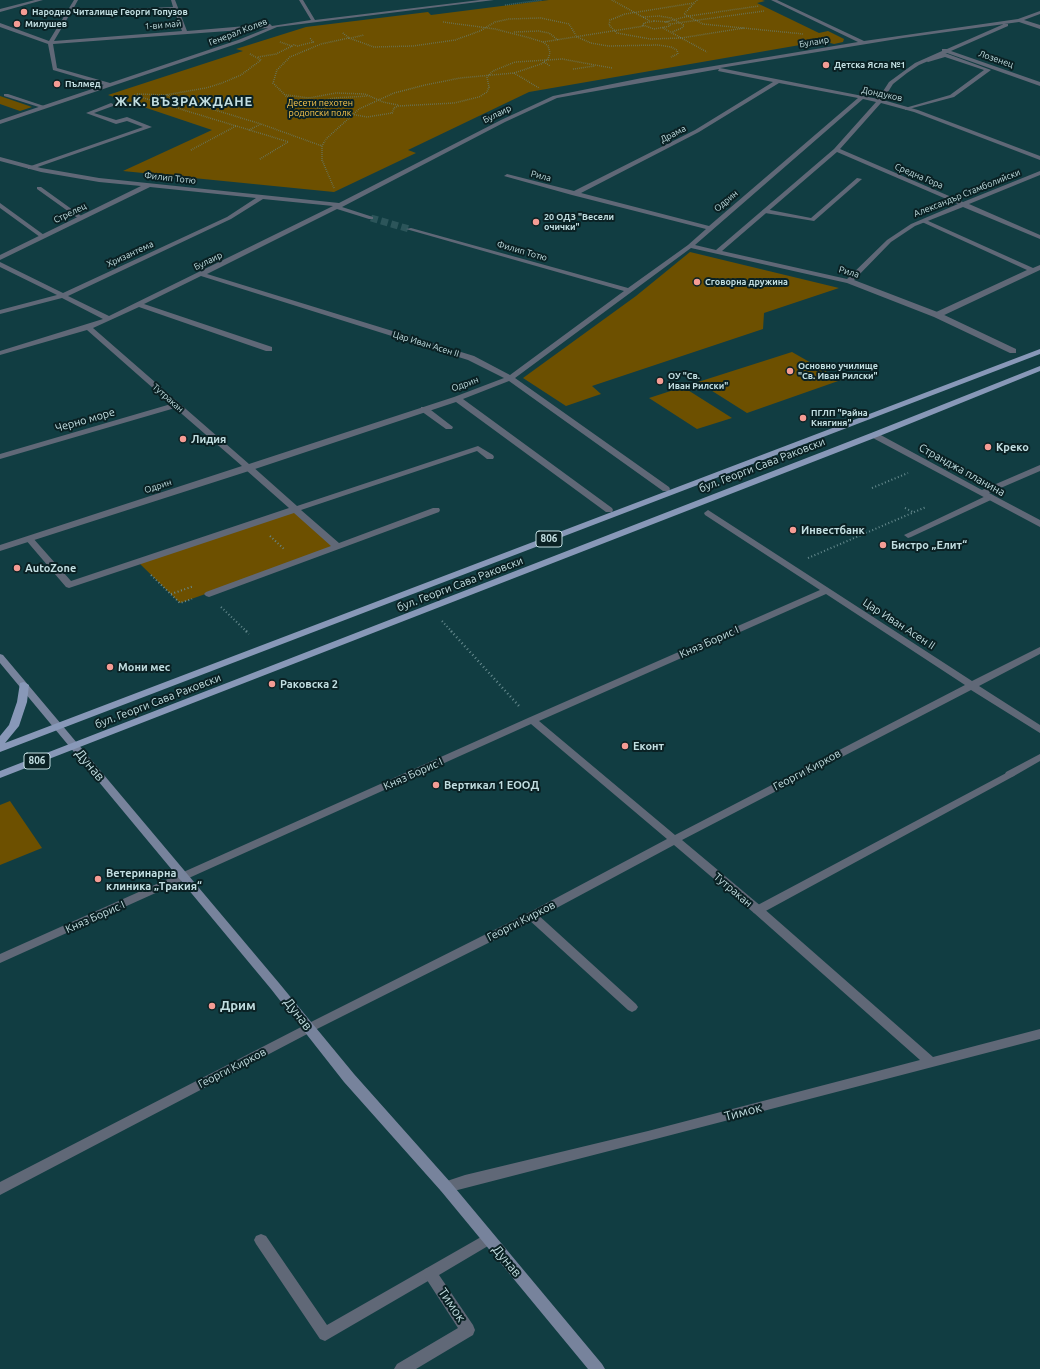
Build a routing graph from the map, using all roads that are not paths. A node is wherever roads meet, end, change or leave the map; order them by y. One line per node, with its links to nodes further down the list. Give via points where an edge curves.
1 (41, 0): 9 (street)
2 (76, 0): 11 (street)
3 (173, 0): 8 (street)
4 (300, 0): 13 (street)
5 (492, 0): 7 (street, Генерал Колев)
6 (773, 0): 19 (street)
7 (462, 2): 13 (street, Генерал Колев)
8 (176, 8): 11 (street); 17 (street)
9 (0, 11)
10 (1040, 12): 12 (street, Булаир)
11 (69, 13): 18 (street)
12 (1019, 20): 16 (street); 19 (street, Булаир); 21 (street)
13 (314, 22): 15 (street, Генерал Колев)
14 (0, 25): 18 (street)
15 (276, 26): 17 (street, 1-ви май); 26 (street, Генерал Колев, via 224,47)
16 (1040, 26)
17 (185, 32): 18 (street, 1-ви май)
18 (50, 43): 26 (street, via 55,69)
19 (864, 43): 23 (street, Булаир)
20 (937, 48): 21 (street, Лозенец)
21 (946, 51): 22 (street); 25 (street, Лозенец)
22 (917, 64): 29 (street, via 891,84); 32 (street, via 945,55 988,70 952,96)
23 (714, 69): 24 (street, Дондуков); 47 (street, Булаир, via 555,97)
24 (777, 82): 28 (street, Дондуков); 43 (street, Драма, via 697,131)
25 (1040, 84)
26 (110, 86): 31 (street, Генерал Колев)
27 (6, 95): 31 (street)
28 (861, 99): 29 (street, Дондуков); 52 (street, Одрин)
29 (880, 101): 32 (street, Дондуков); 34 (street)
30 (111, 105): 37 (street, via 89,113 116,122 127,119 149,128)
31 (44, 107): 33 (street, Генерал Колев)
32 (906, 109): 35 (street, Дондуков)
33 (0, 122)
34 (836, 150): 46 (street, Средна Гора); 48 (street)
35 (1040, 158)
36 (0, 159): 37 (street, Филип Тотю)
37 (30, 168): 41 (street, Филип Тотю)
38 (1040, 173): 46 (street, Александър Стамболийски)
39 (507, 176): 43 (street, Рила)
40 (859, 179): 48 (street, via 812,220)
41 (149, 185): 44 (street, Филип Тотю); 49 (street, Стрелец)
42 (39, 188): 49 (street)
43 (574, 194): 52 (street, Рила)
44 (262, 197): 47 (street, Филип Тотю); 65 (street, Хризантема, via 229,218)
45 (0, 205): 54 (street)
46 (963, 205): 51 (street, Александър Стамболийски); 55 (street, Средна Гора)
47 (338, 206): 50 (street, Филип Тотю); 62 (street, Булаир)
48 (765, 211): 57 (street)
49 (82, 218): 54 (street, Стрелец)
50 (371, 218)
51 (924, 221): 61 (street); 63 (street, Александър Стамболийски, via 889,241)
52 (710, 228): 56 (street, Одрин)
53 (409, 229): 64 (street, Филип Тотю)
54 (42, 236): 58 (street, Стрелец)
55 (1040, 237)
56 (690, 246): 57 (street, Рила); 64 (street, Одрин)
57 (717, 252): 63 (street, Рила)
58 (0, 258)
59 (0, 264): 65 (street)
60 (1040, 267): 61 (street)
61 (1032, 270): 68 (street)
62 (201, 274): 66 (street, Булаир); 76 (street, Цар Иван Асен II, via 471,358)
63 (849, 280): 68 (street, Рила)
64 (630, 291): 76 (street, Одрин)
65 (62, 296): 67 (street, Хризантема); 69 (street)
66 (139, 305): 69 (street, Булаир); 71 (street)
67 (0, 312)
68 (937, 315): 72 (street, Рила)
69 (109, 319): 70 (street, Булаир)
70 (88, 328): 74 (street, Булаир); 78 (street, Тутракан)
71 (269, 349)
72 (1013, 351)
73 (1040, 351): 104 (main road, бул. Георги Сава Раковски / 806)
74 (0, 353)
75 (1040, 368): 81 (main road, бул. Георги Сава Раковски / 806)
76 (510, 378): 77 (street, Одрин); 86 (street, Цар Иван Асен II)
77 (457, 399): 79 (street, Одрин); 90 (street)
78 (176, 405): 82 (street, Черно море); 84 (street, Тутракан)
79 (424, 409): 80 (street); 84 (street, Одрин)
80 (449, 427)
81 (874, 435): 87 (street, Странджа планина); 107 (main road, бул. Георги Сава Раковски / 806)
82 (0, 457)
83 (490, 457): 88 (street, via 478,448)
84 (249, 468): 88 (street, Тутракан); 94 (street, Одрин)
85 (1040, 468): 87 (street)
86 (666, 489)
87 (986, 495): 92 (street, Странджа планина); 93 (street)
88 (296, 508): 94 (street, via 69,585); 95 (street, Тутракан)
89 (436, 510): 95 (street)
90 (609, 510)
91 (708, 513): 97 (street, Цар Иван Асен II)
92 (1040, 524)
93 (908, 535)
94 (30, 539): 96 (street, Одрин)
95 (338, 547): 98 (street)
96 (0, 548)
97 (826, 591): 101 (street, Цар Иван Асен II); 103 (street, Княз Борис I)
98 (209, 594)
99 (1040, 650): 101 (street, Георги Кирков)
100 (0, 657): 102 (main road, Дунав)
101 (971, 684): 105 (street, Цар Иван Асен II); 111 (street, Георги Кирков)
102 (24, 685): 104 (main road, Дунав); 106 (main road, via 22,702 14,726)
103 (532, 720): 111 (street, Тутракан); 112 (street, Княз Борис I)
104 (58, 727): 107 (main road, Дунав); 108 (main road, бул. Георги Сава Раковски / 806)
105 (1040, 730)
106 (0, 743)
107 (75, 747): 110 (main road, бул. Георги Сава Раковски / 806); 112 (main road, Дунав)
108 (0, 749)
109 (1040, 757): 113 (street)
110 (0, 775)
111 (674, 840): 113 (street, Тутракан); 114 (street, Георги Кирков)
112 (185, 877): 115 (street, Княз Борис I); 117 (main road, Дунав)
113 (758, 910): 119 (street, Тутракан)
114 (532, 916): 116 (street); 117 (street, Георги Кирков)
115 (0, 959)
116 (632, 1007)
117 (309, 1028): 120 (main road, Дунав, via 349,1078); 121 (street, Георги Кирков)
118 (1040, 1034): 119 (street, Тимок)
119 (932, 1063): 120 (street, Тимок)
120 (446, 1187): 122 (main road, Дунав)
121 (0, 1189)
122 (488, 1239): 124 (street); 126 (main road, Дунав)
123 (261, 1240): 124 (street, via 325,1334)
124 (430, 1273): 125 (street, Тимок, via 468,1330)
125 (402, 1369)
126 (597, 1369)

